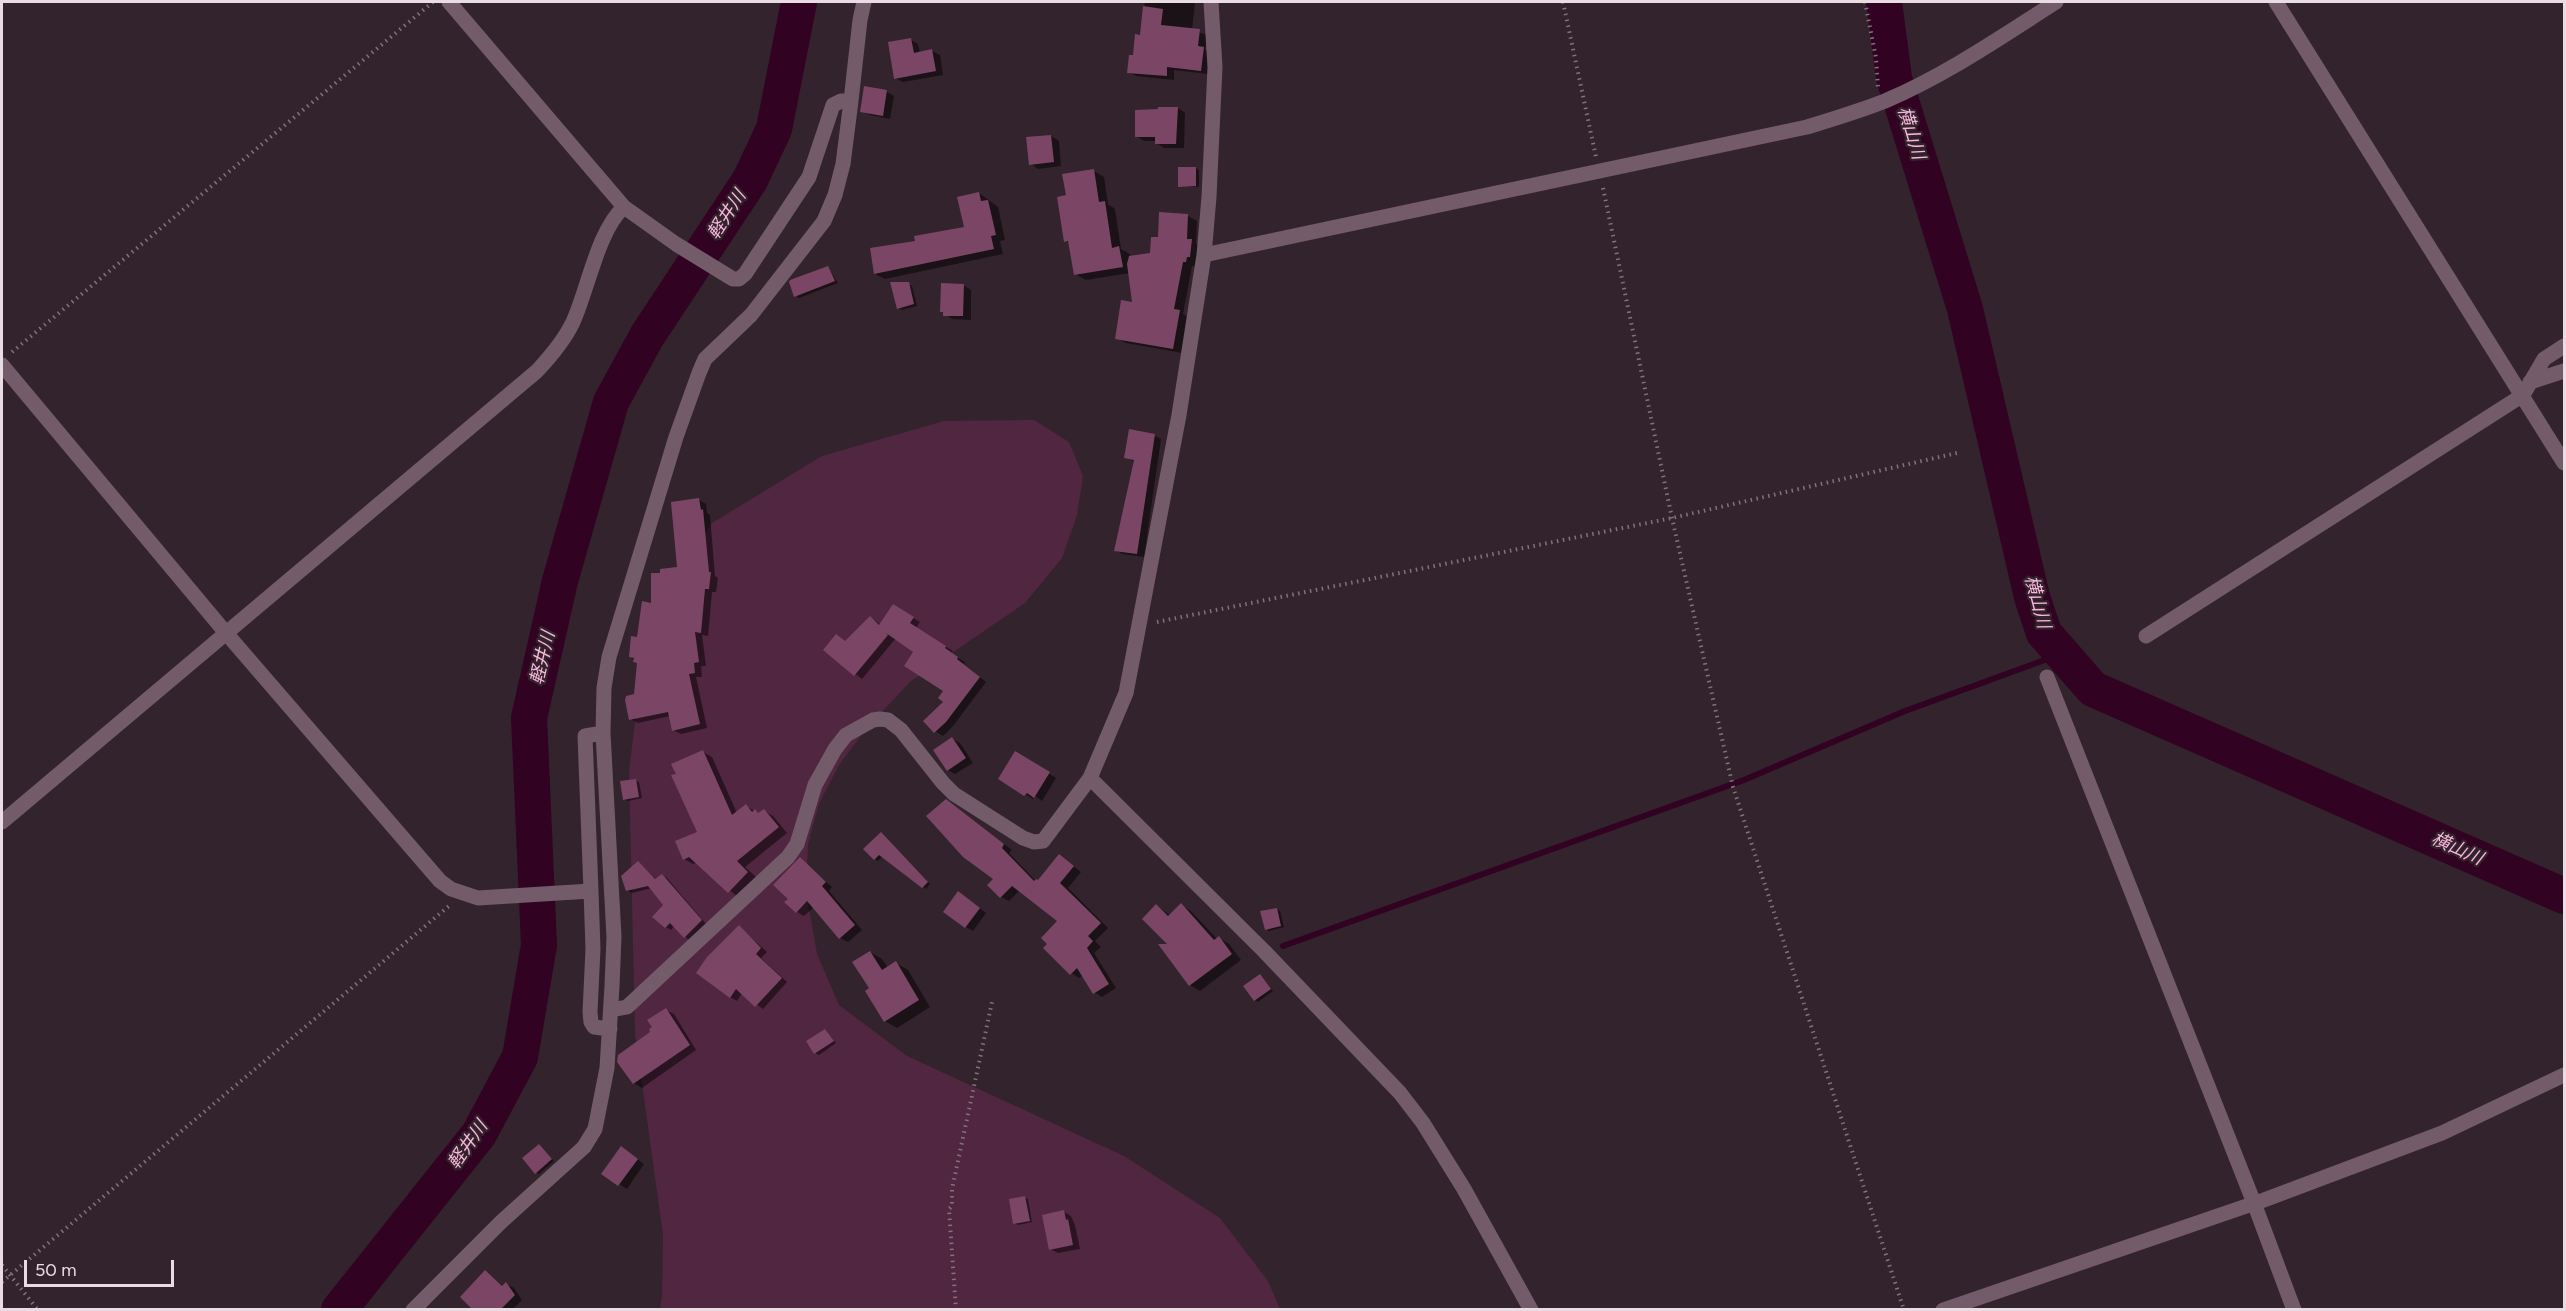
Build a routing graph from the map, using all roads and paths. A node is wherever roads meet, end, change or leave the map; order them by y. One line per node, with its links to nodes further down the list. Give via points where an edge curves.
1 (434, 2): 15 (path)
2 (449, 2): 12 (street)
3 (864, 2): 9 (street)
4 (1210, 2): 13 (street, via 1215,67)
5 (1563, 2): 11 (path)
6 (1865, 2): 10 (path)
7 (2056, 2): 10 (street, via 1953,67)
8 (2276, 2): 17 (street)
9 (851, 102): 12 (street, via 833,105 809,177 740,279 727,277); 25 (street, via 843,164 824,221 751,315 705,359 699,373 609,657)
10 (1882, 102): 11 (street, via 1807,127)
11 (1599, 171): 13 (street); 20 (path)
12 (624, 207): 22 (street, via 609,224 573,322 554,354)
13 (1204, 255): 21 (street, via 1179,415)
14 (2565, 345): 17 (street, via 2544,359)
15 (6, 359): 22 (street)
16 (2565, 370): 17 (street)
17 (2526, 389): 19 (street); 23 (street)
18 (1957, 453): 20 (path)
19 (2565, 463)
20 (1672, 518): 21 (path); 42 (path, via 1733,787)
21 (1138, 624): 26 (street, via 1126,693)
22 (226, 633): 27 (street); 29 (street, via 432,872)
23 (2146, 636)
24 (2047, 676): 34 (street)
25 (603, 732): 28 (street, via 585,736); 31 (street, via 614,937)
26 (1090, 778): 31 (street, via 1043,841 1034,842 954,794 901,730 888,720 873,720 846,735 835,749 815,785 797,844 788,857 627,1007); 41 (street, via 1400,1093 1464,1189)
27 (2, 822)
28 (591, 891): 29 (street, via 478,898); 32 (street, via 591,1022 594,1027)
29 (460, 893): 36 (path)
30 (992, 1002): 40 (path, via 949,1209)
31 (611, 1010): 32 (street)
32 (610, 1029): 39 (street, via 600,1110 595,1130 584,1147)
33 (2564, 1076): 34 (street, via 2442,1132)
34 (2254, 1203): 43 (street); 44 (street)
35 (2, 1265): 36 (path)
36 (10, 1275): 37 (path); 38 (path)
37 (2, 1282)
38 (38, 1310)
39 (413, 1310)
40 (956, 1310)
41 (1531, 1310)
42 (1904, 1310)
43 (1943, 1310)
44 (2294, 1310)

